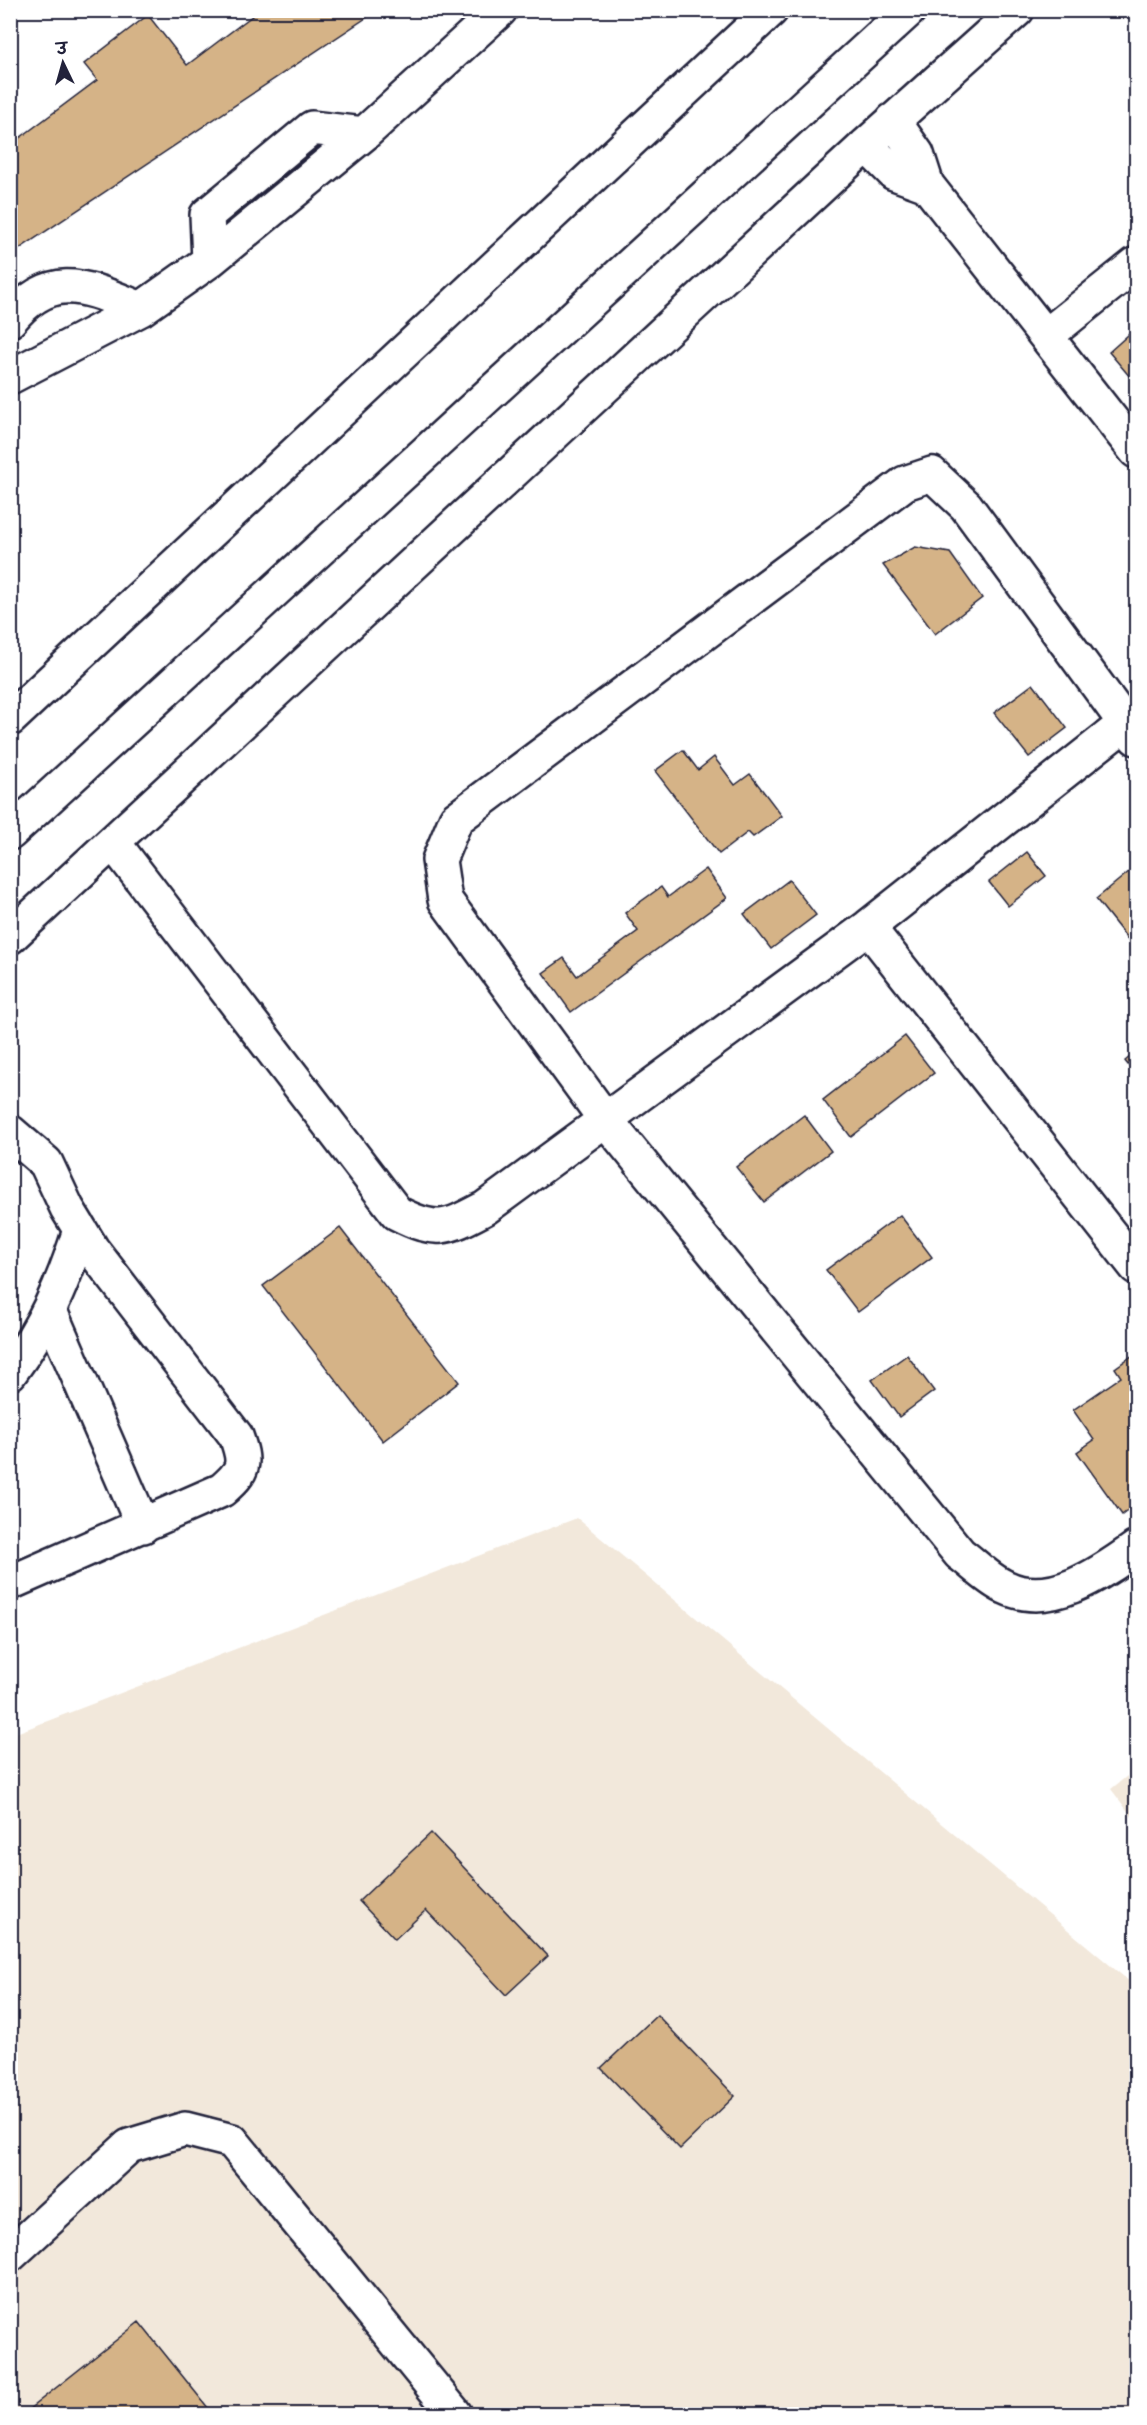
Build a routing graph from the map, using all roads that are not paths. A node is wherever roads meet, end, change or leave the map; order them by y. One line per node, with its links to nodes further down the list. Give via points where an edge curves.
1 (500, 10): 9 (street, via 364,134 312,128 207,215 209,261)
2 (771, 10): 14 (street)
3 (909, 10): 16 (street)
4 (1017, 10): 5 (street)
5 (893, 120): 6 (street); 7 (street, via 917,154)
6 (867, 145): 7 (street, via 894,173); 17 (street)
7 (927, 185): 11 (street)
8 (1137, 264): 11 (street)
9 (141, 309): 10 (street, via 84,288 60,285 22,305); 12 (street)
10 (10, 320)
11 (1046, 336): 13 (street)
12 (10, 377)
13 (1137, 451)
14 (10, 719)
15 (1133, 726): 18 (street); 20 (street, via 966,506 933,474 905,483 456,819 439,860 446,900)
16 (10, 833)
17 (113, 842): 19 (street); 20 (street, via 397,1213 421,1226 449,1226 485,1208)
18 (868, 927): 20 (street); 23 (street)
19 (10, 937)
20 (605, 1119): 27 (street, via 960,1554 1005,1588 1045,1596 1101,1573)
21 (10, 1132): 22 (street, via 46,1163)
22 (80, 1230): 24 (street); 26 (street, via 236,1436 243,1453 238,1476 222,1490)
23 (1137, 1267)
24 (50, 1311): 25 (street, via 36,1339); 26 (street)
25 (10, 1373)
26 (143, 1526): 28 (street)
27 (1137, 1548)
28 (10, 1583)
29 (10, 2255): 30 (street, via 129,2146 185,2129 232,2141)
30 (455, 2415)

